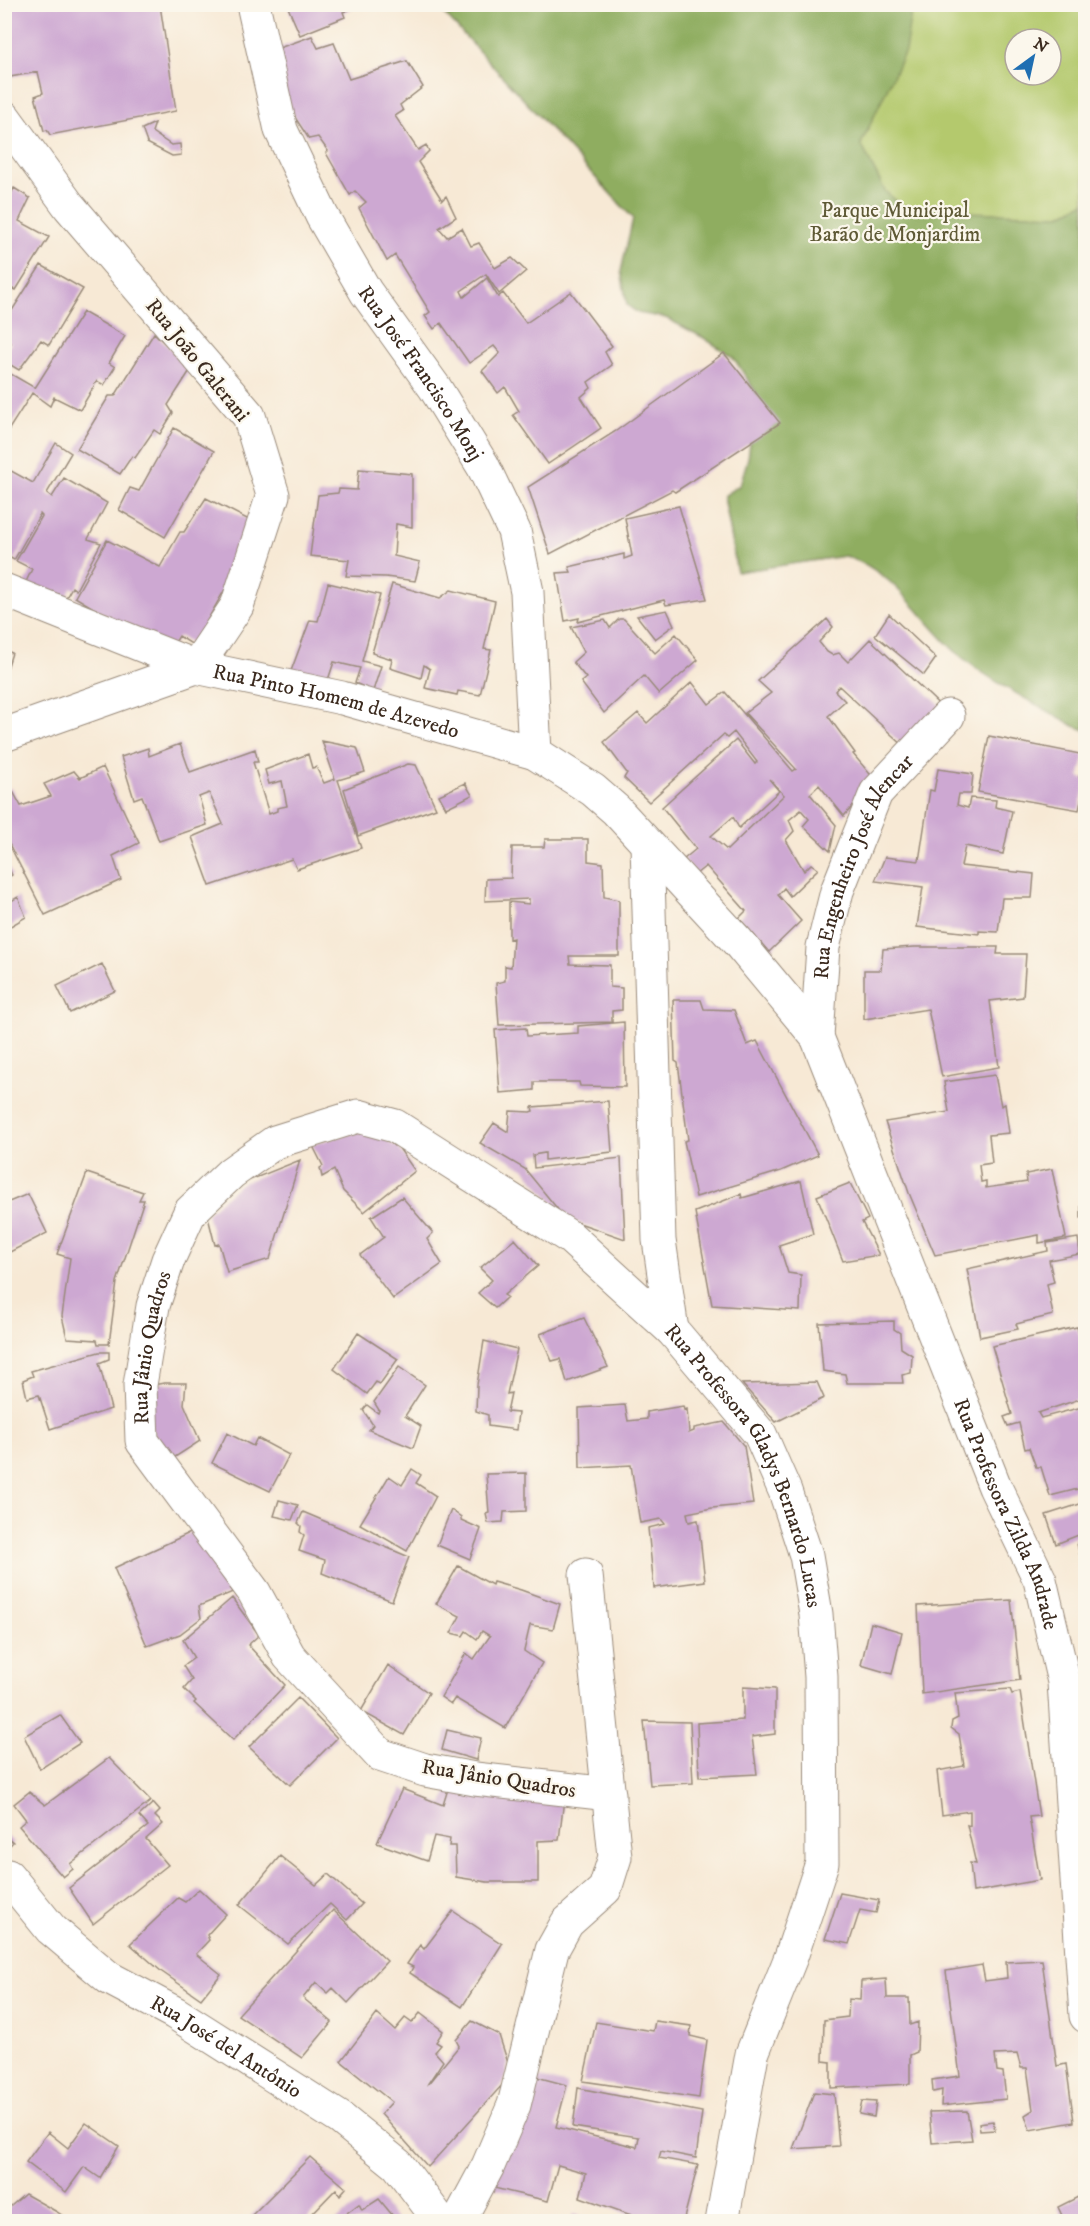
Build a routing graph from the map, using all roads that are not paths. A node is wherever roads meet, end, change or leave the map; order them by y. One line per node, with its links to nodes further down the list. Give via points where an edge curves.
1 (253, 4): 7 (street, Rua José Francisco Monj, via 281,130 322,216 366,292 435,388 477,456 514,531 527,592)
2 (4, 117): 4 (street, Rua João Galerani, via 69,206 249,416 273,495 237,606)
3 (4, 590): 4 (street, Rua Pinto Homem de Azevedo)
4 (196, 667): 6 (street); 7 (street, Rua Pinto Homem de Azevedo, via 342,698)
5 (948, 716): 9 (street, Rua Engenheiro José Alencar, via 876,793 831,913 823,947)
6 (4, 735)
7 (535, 753): 8 (street, Rua Pinto Homem de Azevedo, via 593,790)
8 (647, 844): 9 (street, via 738,942); 10 (street, Rua Professora Gladys Bernardo Lucas, via 659,1240)
9 (817, 1037): 14 (street, Rua Professora Zilda Andrade, via 994,1486 1040,1580 1064,1682)
10 (672, 1330): 12 (street, Rua Jânio Quadros, via 571,1238 395,1126 358,1116 275,1142 231,1173 190,1212 153,1306 140,1385 142,1441 254,1592 289,1656 380,1755 425,1770 475,1779); 17 (street, Rua Professora Gladys Bernardo Lucas, via 759,1434 785,1491 806,1555 821,1677 822,1863 752,2054)
11 (586, 1575): 12 (street, Rua Jânio Quadros)
12 (609, 1794): 16 (street, Rua Jânio Quadros, via 615,1857 605,1889 567,1923 552,1950 514,2104 488,2166)
13 (8, 1876): 15 (street, Rua José del Antônio, via 51,1929 109,1978 175,2013 340,2118 398,2165)
14 (1086, 2016)
15 (441, 2222)
16 (458, 2222)
17 (722, 2222)

